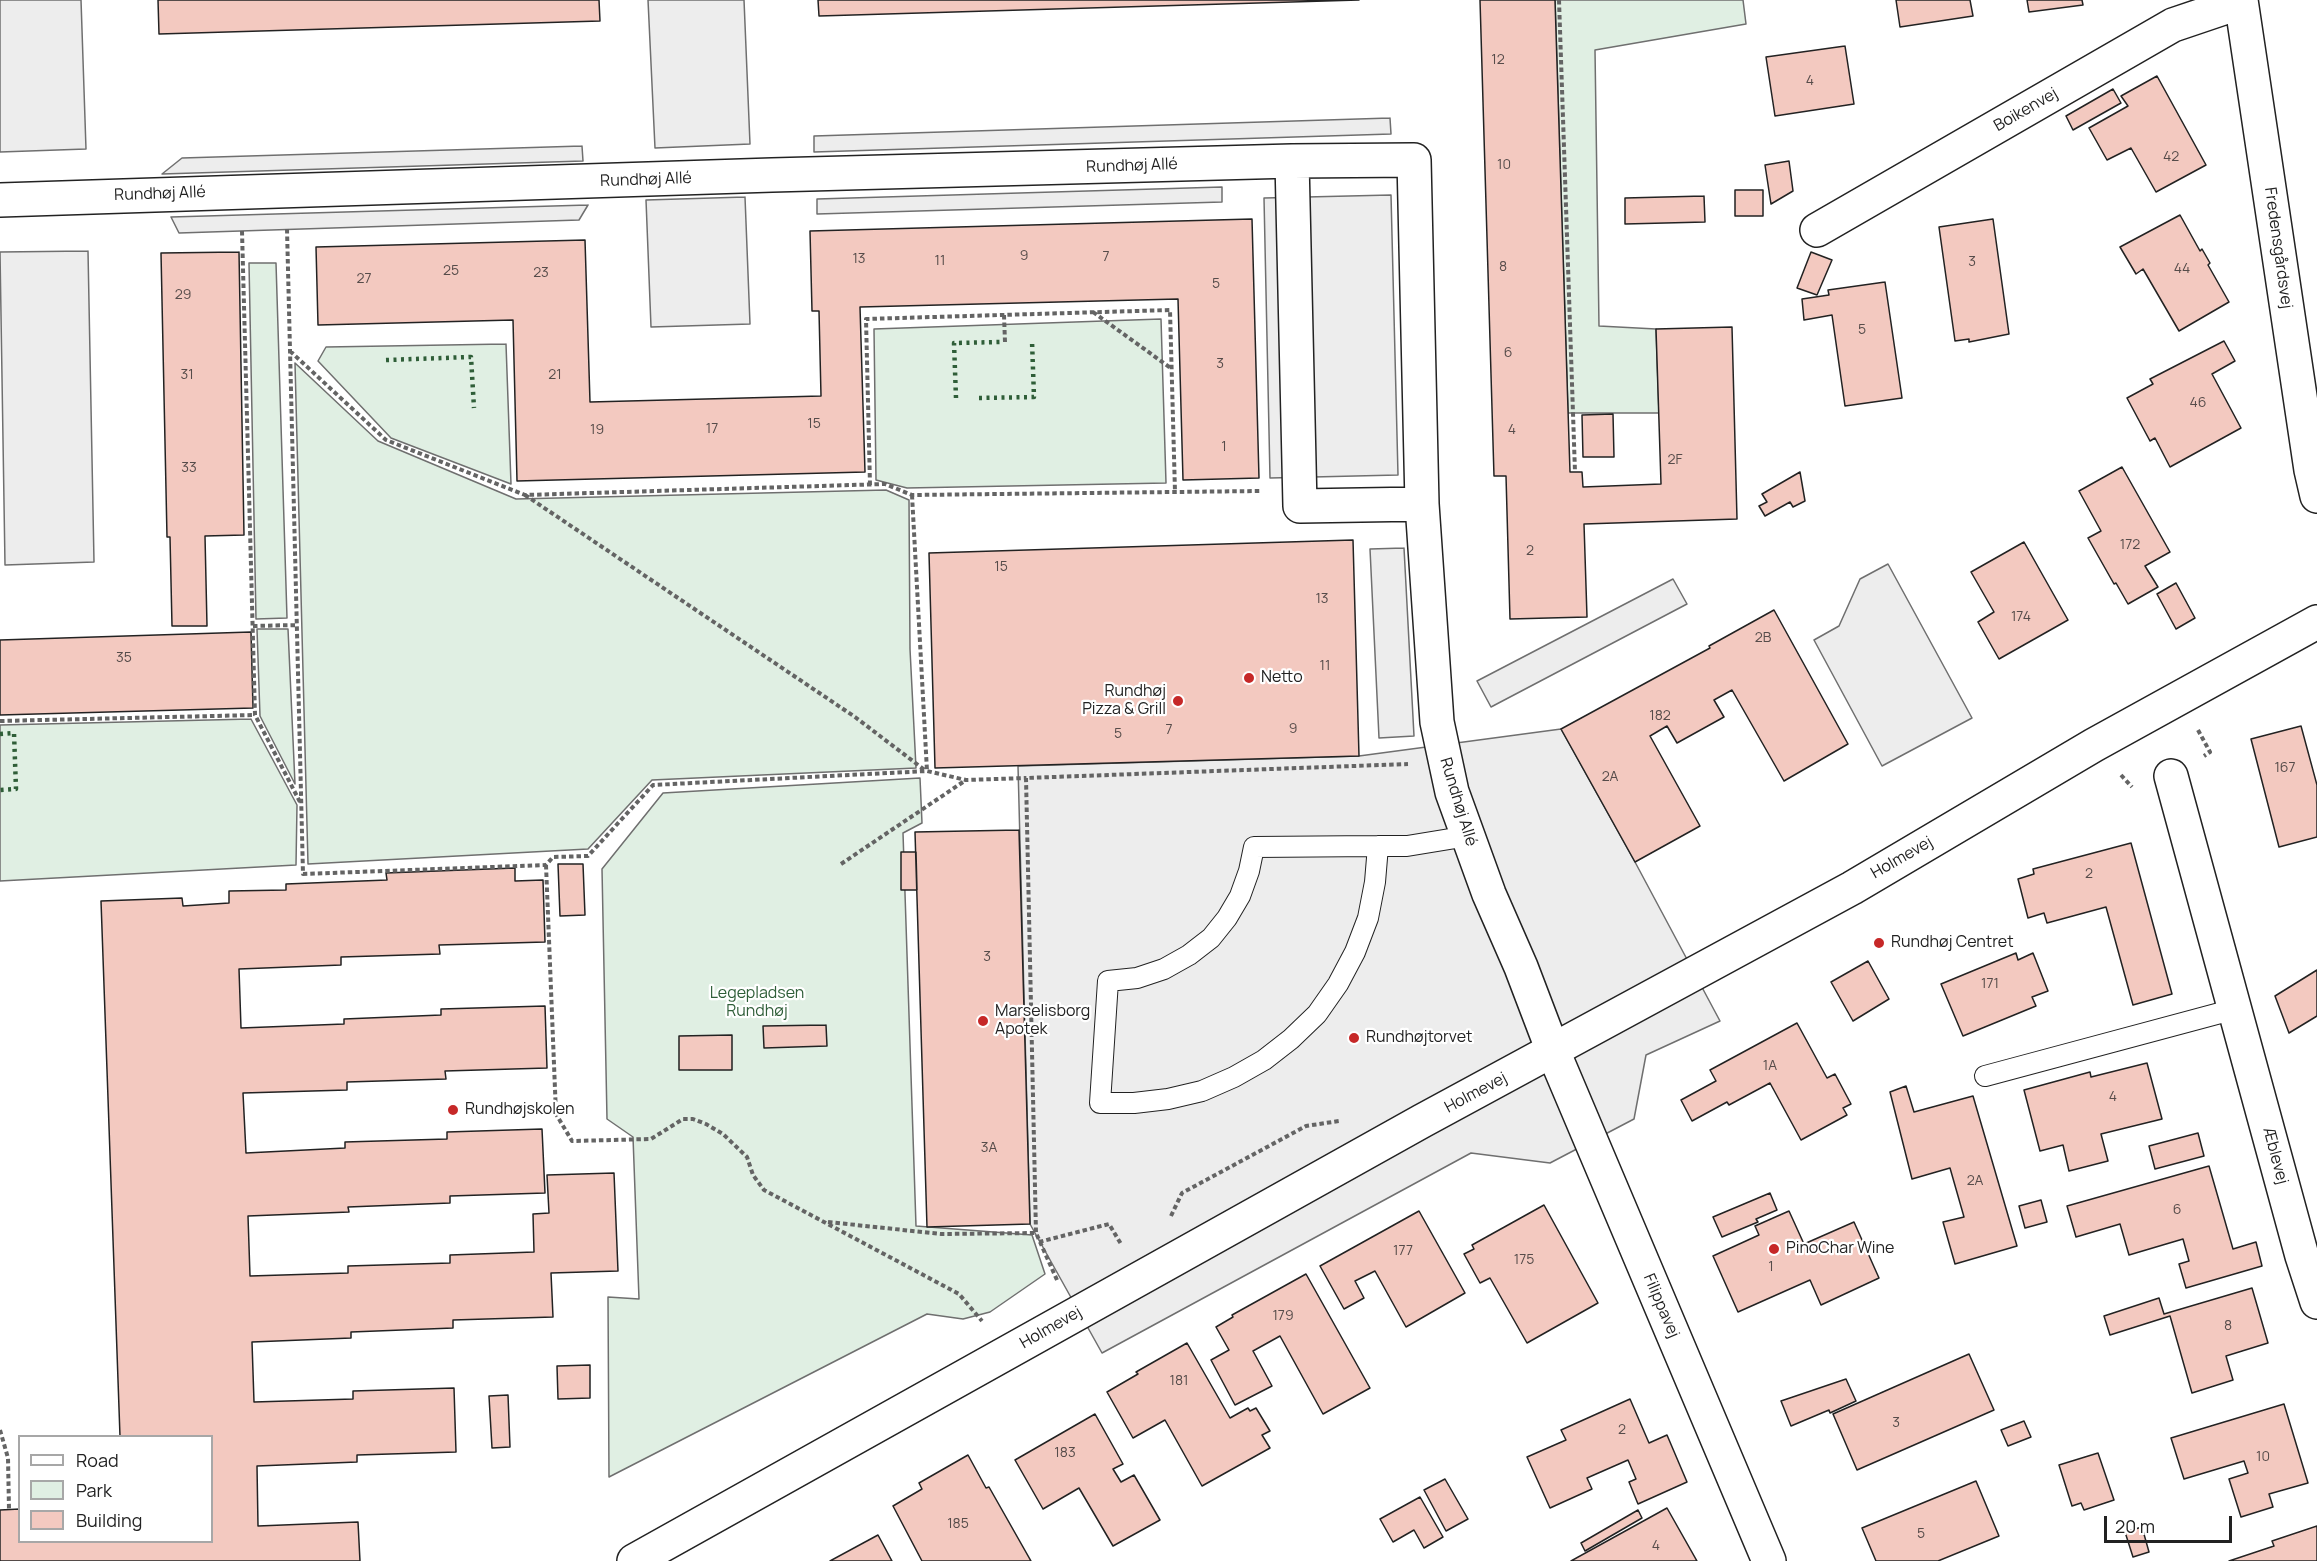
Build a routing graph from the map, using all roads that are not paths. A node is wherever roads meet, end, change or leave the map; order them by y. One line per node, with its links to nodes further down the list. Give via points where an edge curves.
1 (2241, 1): 4 (street, Boikenvej, via 2173,26); 5 (street, Fredensgårdsvej)
2 (1292, 161): 3 (street, Rundhøj Allé); 6 (street, Rundhøj Allé, via 1414,160); 6 (street, via 1300,506)
3 (0, 200)
4 (1817, 230)
5 (2317, 496)
6 (1422, 504): 9 (street, Rundhøj Allé, via 1437,722 1452,792)
7 (2317, 622): 12 (street, Holmevej, via 2094,745 1852,888)
8 (2171, 776): 11 (street, Æblevej)
9 (1468, 836): 10 (lane, via 1407,846); 12 (street, Rundhøj Allé)
10 (1378, 846): 10 (lane, via 1254,847 1240,896 1211,938 1164,969 1137,978 1108,981 1100,1103 1168,1100 1202,1091 1264,1060 1291,1039 1317,1014 1355,952 1376,882)
11 (2235, 1009): 13 (lane); 14 (street, Æblevej)
12 (1553, 1051): 15 (street, Holmevej); 16 (street, Filippavej)
13 (1985, 1076)
14 (2317, 1302)
15 (634, 1561)
16 (1769, 1561)

